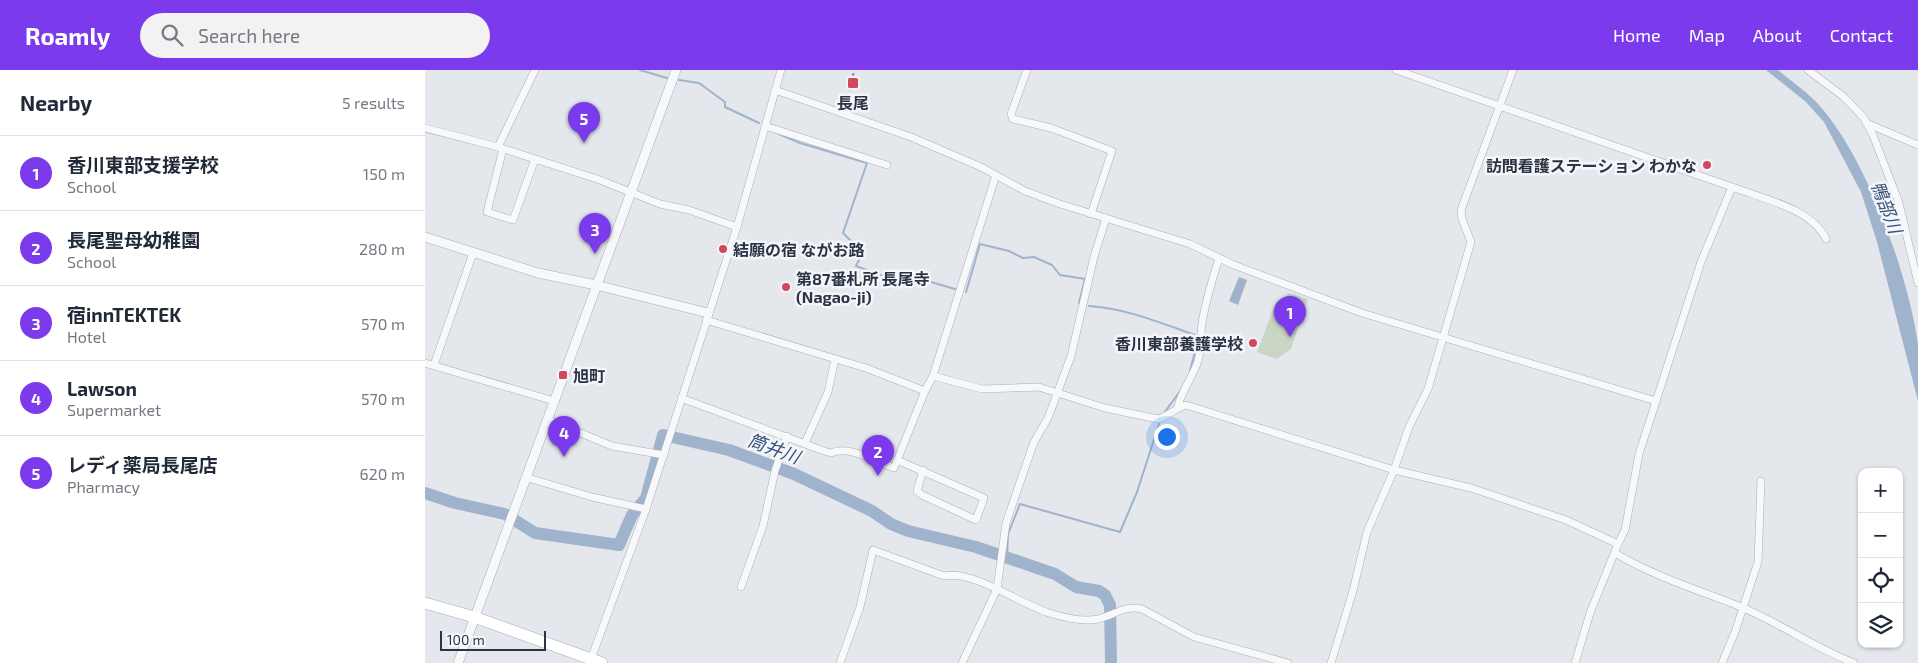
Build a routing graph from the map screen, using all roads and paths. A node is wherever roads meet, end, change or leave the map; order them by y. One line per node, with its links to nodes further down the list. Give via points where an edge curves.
1 (535, 70): 14 (street)
2 (676, 70): 19 (street)
3 (781, 70): 8 (street)
4 (1027, 70): 20 (street, via 1011,114 1013,119 1051,128 1111,151)
5 (1396, 70): 9 (street)
6 (1513, 70): 9 (street)
7 (1808, 70): 10 (street, via 1844,97)
8 (775, 90): 11 (street); 17 (street, via 911,137)
9 (1500, 107): 18 (street); 30 (street, via 1461,210 1461,219 1471,242)
10 (1866, 123): 13 (street); 28 (street, via 1896,194)
11 (765, 126): 16 (street); 22 (street)
12 (425, 128): 14 (street)
13 (1918, 146)
14 (500, 148): 15 (street); 15 (street, via 487,212 496,215 513,220)
15 (535, 159): 19 (street)
16 (887, 165)
17 (996, 175): 20 (street, via 1025,190); 34 (street)
18 (1732, 187): 24 (street, via 1806,216 1821,228); 39 (street, via 1701,262)
19 (630, 193): 22 (street); 27 (street)
20 (1091, 214): 21 (street)
21 (1106, 218): 26 (street, via 1190,244); 36 (street, via 1094,257 1078,334)
22 (737, 227): 29 (street)
23 (425, 237): 25 (street)
24 (1826, 239)
25 (473, 253): 27 (street, via 537,273); 33 (street)
26 (1219, 258): 30 (street, via 1362,313); 40 (street, via 1201,334 1203,342)
27 (596, 284): 29 (street); 38 (street)
28 (1918, 284)
29 (707, 316): 31 (street); 37 (street)
30 (1441, 338): 39 (street); 47 (street, via 1428,389 1409,427)
31 (835, 359): 35 (street); 43 (street, via 829,392)
32 (425, 362): 33 (street)
33 (434, 365): 38 (street)
34 (933, 376): 35 (street); 36 (street, via 983,389 1027,386)
35 (925, 391): 45 (street)
36 (1058, 393): 40 (street, via 1105,408 1158,419); 54 (street, via 1034,442 1003,536)
37 (681, 398): 42 (street); 44 (street, via 669,438)
38 (554, 401): 41 (street)
39 (1656, 401): 51 (street, via 1639,454 1625,530)
40 (1178, 407): 47 (street, via 1186,405 1207,410)
41 (547, 419): 44 (street, via 607,444); 48 (street)
42 (787, 436): 43 (street); 53 (street, via 776,467 763,526)
43 (805, 443): 45 (street, via 831,453 848,451 894,468)
44 (658, 454): 50 (street)
45 (897, 460): 46 (street)
46 (923, 470): 46 (street, via 917,490 921,495 976,520 984,498)
47 (1394, 470): 51 (street, via 1471,488 1566,520); 63 (street, via 1367,532)
48 (525, 477): 50 (street); 57 (street)
49 (1761, 481): 56 (street, via 1758,562)
50 (646, 509): 58 (street)
51 (1618, 544): 52 (street)
52 (1615, 553): 56 (street, via 1671,581); 64 (street, via 1590,613)
53 (741, 587)
54 (997, 589): 60 (street, via 954,574 944,576 873,550 860,608); 61 (street); 62 (street, via 1052,614 1089,620 1134,607 1142,609 1194,637)
55 (425, 603): 57 (main road)
56 (1743, 608): 65 (street); 66 (street)
57 (475, 617): 58 (main road); 59 (street)
58 (594, 662)
59 (458, 663)
60 (840, 663)
61 (962, 663)
62 (1288, 663)
63 (1331, 663)
64 (1575, 663)
65 (1722, 663)
66 (1854, 663)

